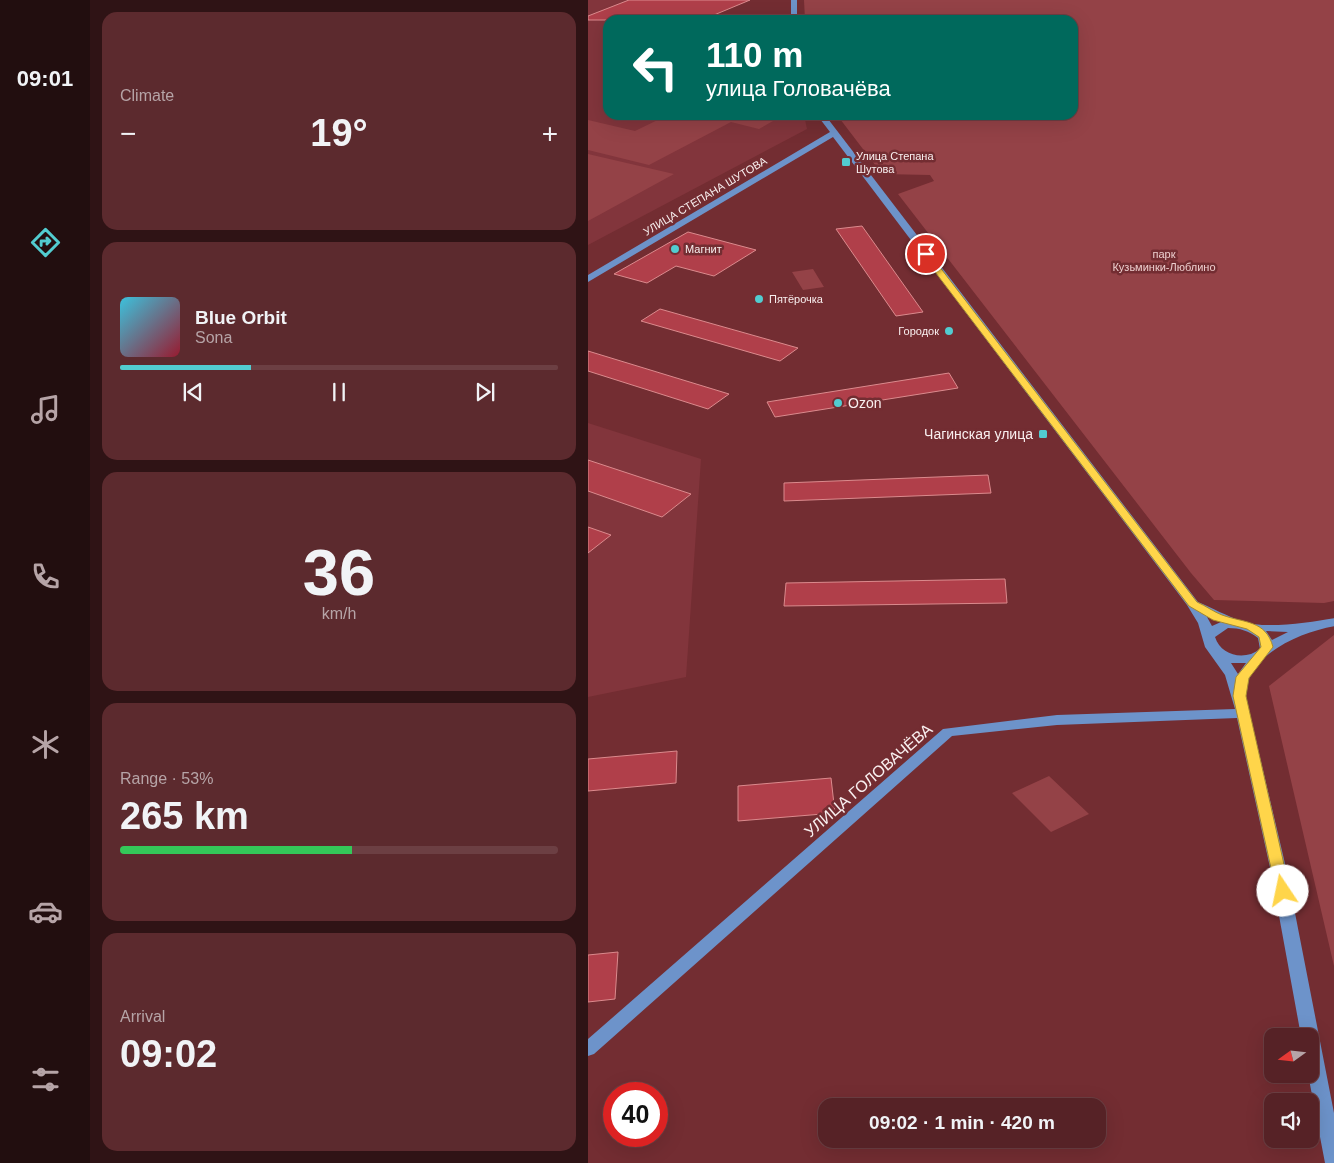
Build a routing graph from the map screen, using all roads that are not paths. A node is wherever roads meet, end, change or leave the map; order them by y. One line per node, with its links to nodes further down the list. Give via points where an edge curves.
1 (794, 0): 2 (street)
2 (794, 15)
3 (825, 120): 4 (street)
4 (834, 133): 5 (street, УЛИЦА СТЕПАНА ШУТОВА); 6 (street)
5 (588, 279)
6 (1193, 604): 8 (street, via 1217,617); 10 (street)
7 (1334, 622): 9 (street)
8 (1247, 626): 9 (street, via 1276,629); 10 (street, via 1225,625); 12 (street, via 1264,636 1267,647)
9 (1311, 626): 12 (street, via 1280,640)
10 (1209, 636): 11 (street, via 1209,642)
11 (1217, 652): 12 (street, via 1233,659 1252,659); 13 (street, via 1232,676)
12 (1262, 654): 13 (street, via 1242,677)
13 (1239, 696): 14 (street)
14 (1243, 713): 15 (street, via 1279,872); 16 (street, УЛИЦА ГОЛОВАЧЁВА, via 1057,720 948,732)
15 (1308, 1028)
16 (588, 1049)
17 (1319, 1083): 18 (street)
18 (1334, 1163)

